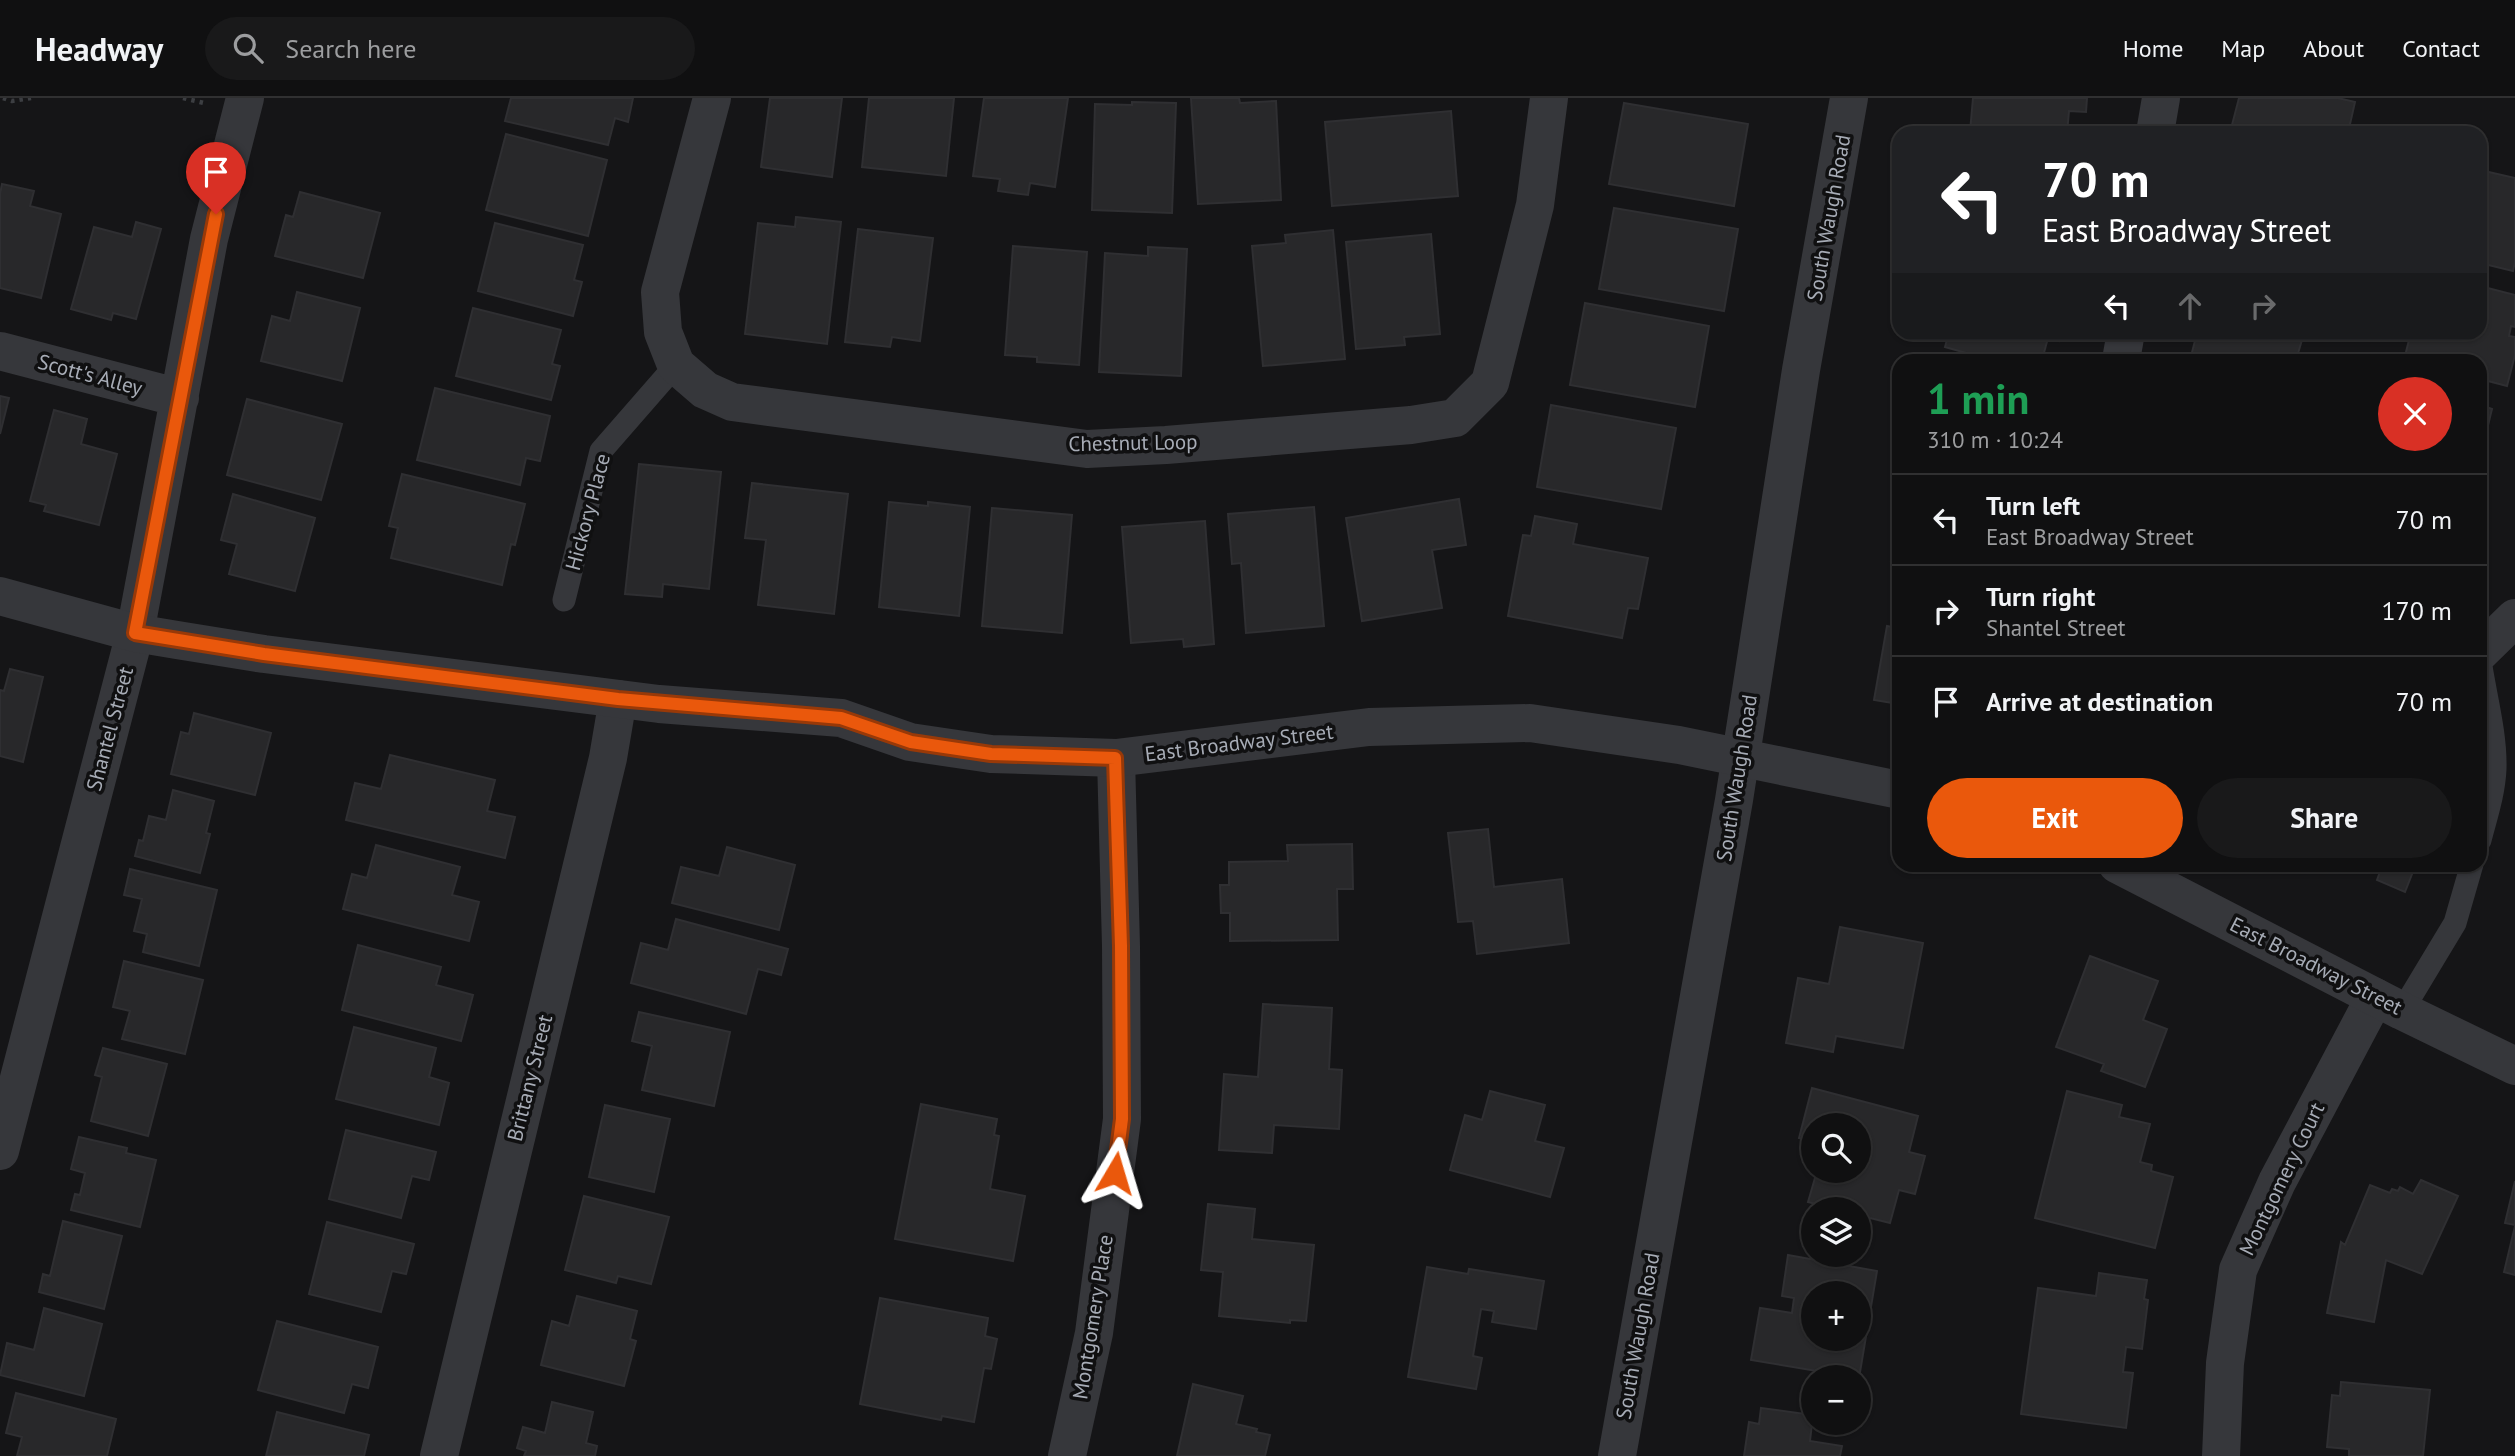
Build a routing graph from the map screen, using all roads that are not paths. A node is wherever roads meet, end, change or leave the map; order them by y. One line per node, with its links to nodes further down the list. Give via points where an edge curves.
1 (712, 98): 8 (street, Chestnut Loop, via 660,292 663,332)
2 (1549, 98): 8 (street, Chestnut Loop, via 1535,205 1490,383 1455,418 1087,449 732,402 705,390)
3 (1849, 98): 17 (street, South Waugh Road)
4 (2161, 98): 6 (street)
5 (230, 101): 9 (street, Shantel Street)
6 (2156, 126)
7 (0, 351): 9 (street, Scott's Alley)
8 (676, 365): 11 (lane, Hickory Place, via 601,451)
9 (180, 398): 13 (street, Shantel Street)
10 (0, 596): 13 (street, East Broadway Street)
11 (564, 600)
12 (2515, 618): 14 (street)
13 (135, 633): 15 (street, East Broadway Street); 25 (street, Shantel Street)
14 (2487, 645)
15 (618, 699): 18 (street, East Broadway Street, via 841,718 911,742 991,754); 26 (street, Brittany Street, via 608,758)
16 (2487, 702): 20 (lane, via 2495,770)
17 (1741, 757): 18 (street, East Broadway Street, via 1531,723 1369,727); 19 (street, East Broadway Street); 28 (street, South Waugh Road)
18 (1115, 758): 27 (street, Montgomery Place, via 1122,1119 1094,1333)
19 (1892, 789)
20 (2487, 814)
21 (2132, 872): 23 (street, East Broadway Street)
22 (2470, 872): 23 (lane, via 2455,923)
23 (2388, 1004): 24 (street, East Broadway Street); 29 (street, Montgomery Court, via 2277,1182 2238,1270 2225,1363)
24 (2515, 1066)
25 (2, 1138)
26 (439, 1456)
27 (1067, 1456)
28 (1617, 1456)
29 (2221, 1456)

